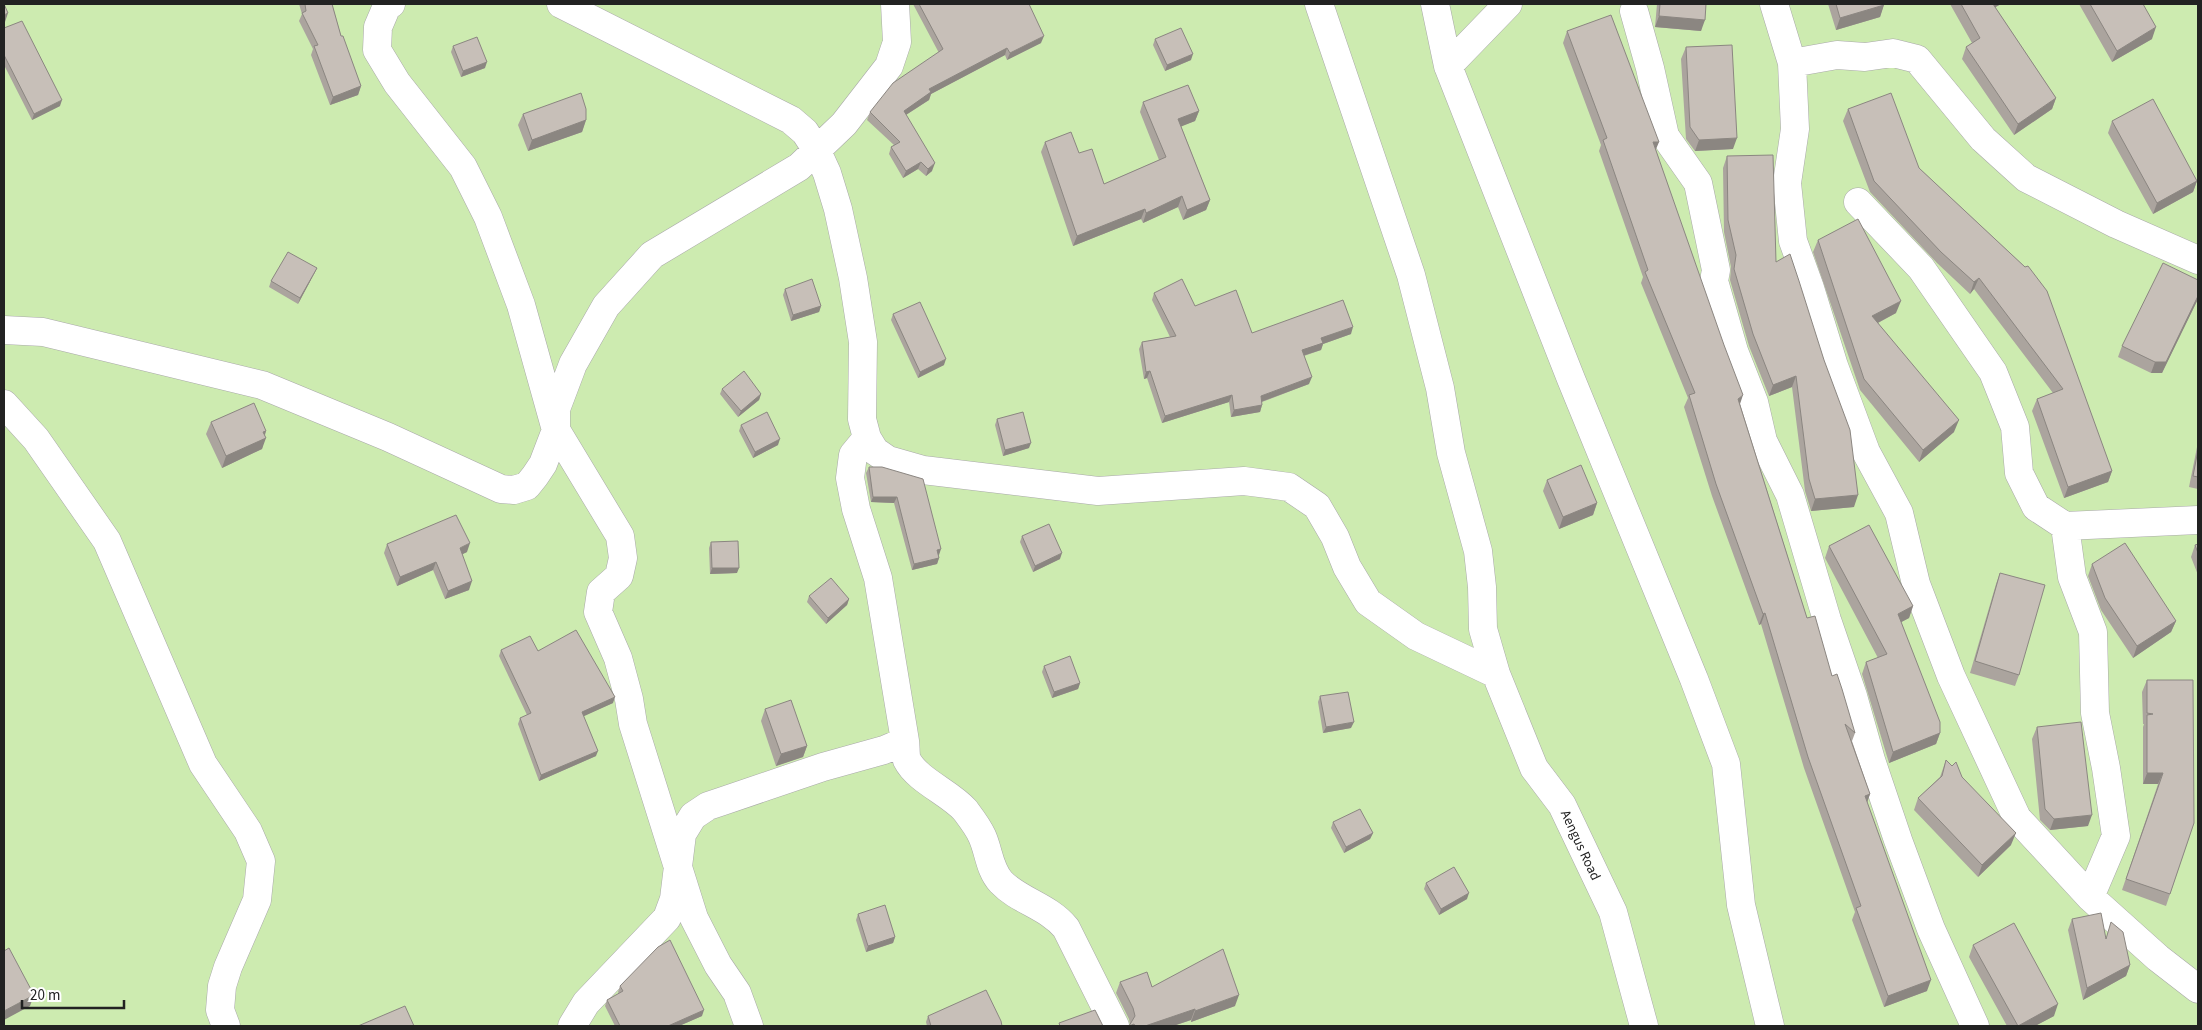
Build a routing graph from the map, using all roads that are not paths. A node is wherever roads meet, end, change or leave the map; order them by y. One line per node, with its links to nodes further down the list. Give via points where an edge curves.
1 (391, 4): 16 (street, via 378,27 377,50 397,83 462,167 488,217 520,305)
2 (561, 4): 11 (street, via 791,120 805,132)
3 (895, 4): 11 (street, via 898,42 889,66 844,124)
4 (1320, 4): 20 (street, Aengus Road, via 1414,284 1440,388 1451,453 1478,551 1483,628)
5 (1434, 4): 10 (street)
6 (1508, 4): 10 (street)
7 (1774, 4): 9 (street)
8 (1634, 11): 31 (street, via 1665,136 1698,183 1716,270 1714,281 1734,352 1754,402 1763,442 1790,494 1898,840 1931,929)
9 (1792, 63): 13 (street, via 1837,55 1865,57 1893,53 1917,59 1984,139 2026,178 2116,224); 23 (street, via 1795,129 1788,183 1793,241 1834,366 1866,452 1899,513 1916,584 1951,676 2017,818)
10 (1448, 66): 30 (street, via 1726,764 1741,904)
11 (816, 150): 16 (street, via 799,167 652,254 606,306 573,364 556,409); 17 (street, via 838,209 853,278 863,342 861,398)
12 (1858, 202): 19 (street, via 1920,268 1993,372 2014,427 2018,473 2036,507)
13 (2198, 260)
14 (4, 330): 16 (street, via 43,332 262,385 388,437 501,489 527,486 542,464)
15 (4, 404): 25 (street, via 36,439 107,542 202,764 248,831 261,861 257,900 222,986 220,1010)
16 (556, 430): 22 (street, via 620,536 623,558 619,576 601,592 598,612 618,658 633,724)
17 (866, 438): 20 (street, via 875,451 888,460 924,470 1098,491 1244,481 1289,487 1317,506 1368,602 1416,636); 21 (street, via 853,455 850,478 856,509 878,578)
18 (2198, 520): 19 (street)
19 (2065, 526): 23 (street, via 2072,578 2093,632 2095,713 2116,836)
20 (1496, 674): 29 (street, Aengus Road, via 1534,768 1562,804 1613,912)
21 (905, 741): 22 (street, via 708,806 693,816 682,834); 28 (street, via 907,760 918,773 971,818 982,836 999,880 1057,917 1066,928)
22 (677, 865): 26 (street, via 674,899 667,918 586,1003); 27 (street, via 694,918 718,965 737,993)
23 (2090, 898): 24 (street)
24 (2198, 989)
25 (226, 1026)
26 (572, 1026)
27 (749, 1026)
28 (1115, 1026)
29 (1644, 1026)
30 (1770, 1026)
31 (1975, 1026)

